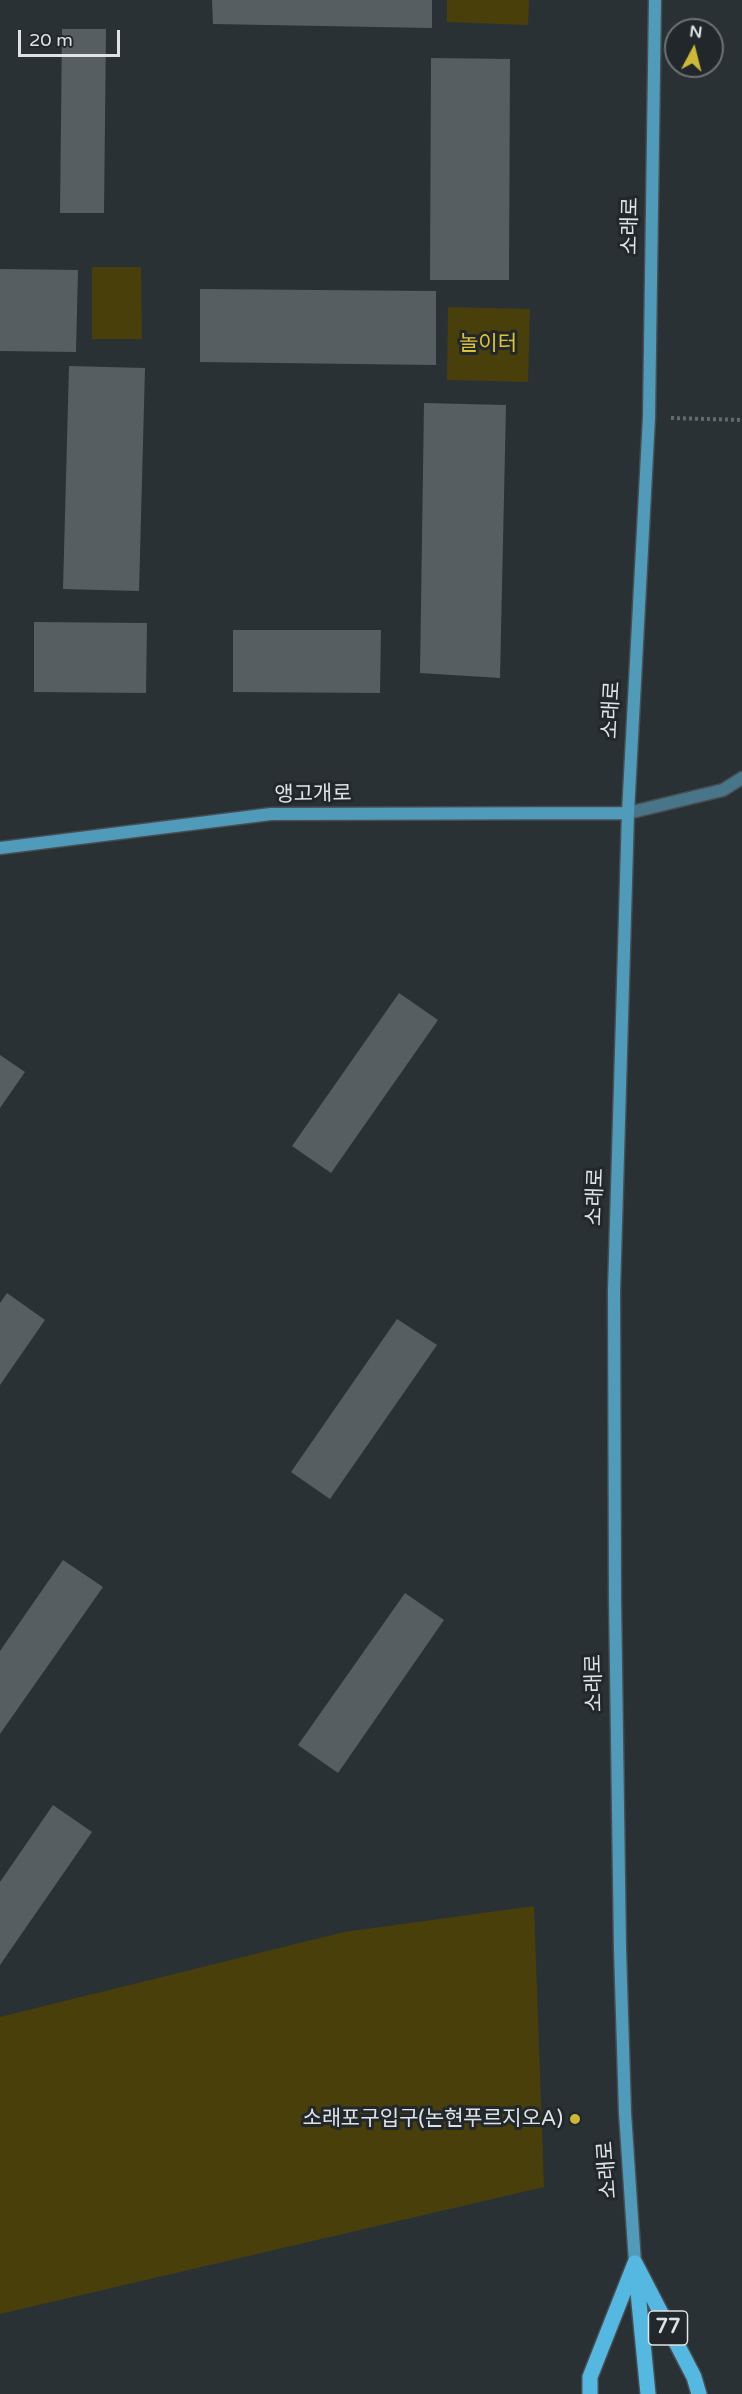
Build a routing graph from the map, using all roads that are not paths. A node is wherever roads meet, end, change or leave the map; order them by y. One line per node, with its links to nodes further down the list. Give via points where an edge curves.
1 (655, 0): 3 (main road, 소래로, via 649,417)
2 (742, 778): 3 (street, via 723,790)
3 (628, 813): 4 (main road, 앵고개로, via 271,814); 5 (main road, 소래로, via 614,1291 615,1597 624,2102)
4 (0, 848)
5 (635, 2263): 6 (main road, via 590,2377); 7 (main road, 소래로 / 77); 8 (main road, 77)
6 (590, 2394)
7 (648, 2394)
8 (699, 2394)

